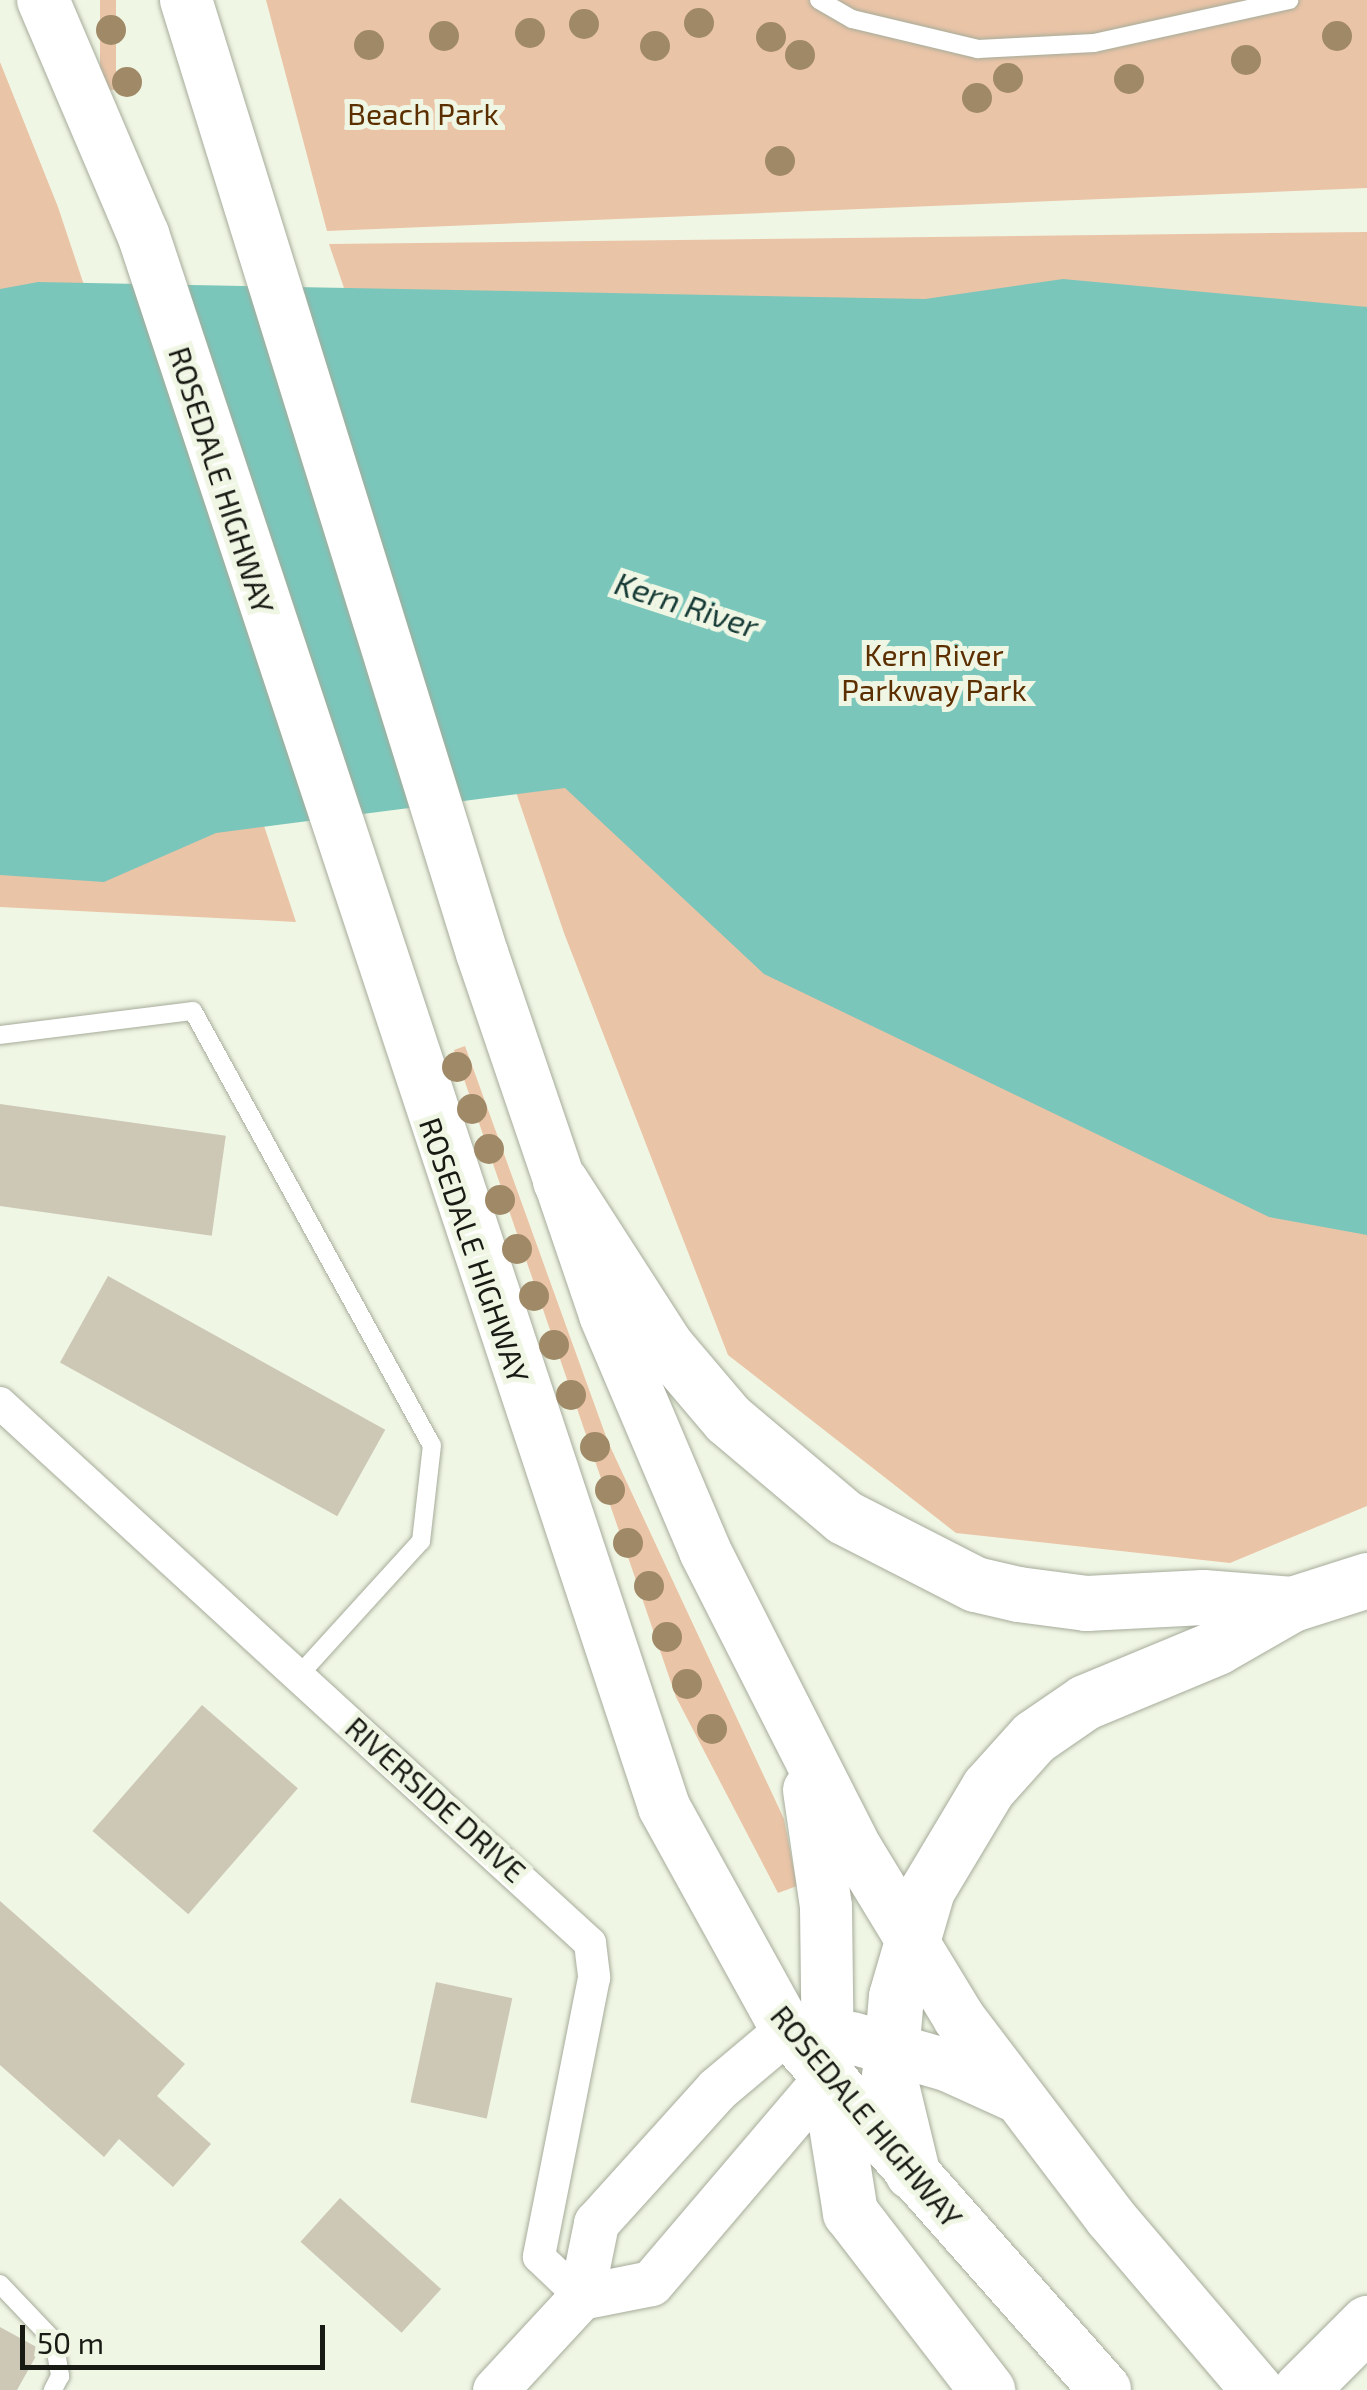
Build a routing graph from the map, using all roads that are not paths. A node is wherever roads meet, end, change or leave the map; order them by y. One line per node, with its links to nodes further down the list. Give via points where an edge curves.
1 (43, 0): 14 (main road, ROSEDALE HIGHWAY, via 142,234 664,1807)
2 (186, 0): 6 (main road, via 482,953)
3 (819, 0): 4 (lane, via 852,18 978,50 1094,43)
4 (1288, 0)
5 (0, 1035): 10 (lane, via 193,1011 432,1445 421,1541)
6 (560, 1181): 9 (highway, via 666,1346 728,1419 844,1517 975,1584 1018,1594 1086,1603 1203,1597); 11 (main road, via 605,1314 705,1551)
7 (0, 1403): 10 (street, RIVERSIDE DRIVE)
8 (1367, 1580): 9 (highway)
9 (1292, 1604): 12 (highway, via 1217,1647 1086,1702 1034,1737 954,1838)
10 (299, 1675): 18 (street, RIVERSIDE DRIVE, via 590,1943 594,1978 538,2257)
11 (798, 1739): 12 (main road); 14 (main road, via 826,1907)
12 (909, 1938): 13 (highway); 15 (main road)
13 (888, 2045): 14 (main road); 15 (main road); 16 (highway, via 895,2114)
14 (815, 2046): 16 (main road, ROSEDALE HIGHWAY); 18 (main road, via 651,2283); 18 (main road, via 717,2090 596,2223); 22 (highway, via 850,2212)
15 (1014, 2096): 24 (main road)
16 (912, 2172): 23 (main road, ROSEDALE HIGHWAY)
17 (0, 2284): 20 (lane, via 54,2340 60,2376)
18 (581, 2297): 21 (main road)
19 (1367, 2323): 25 (highway)
20 (53, 2390)
21 (496, 2390)
22 (987, 2390)
23 (1105, 2390)
24 (1257, 2390)
25 (1300, 2390)

